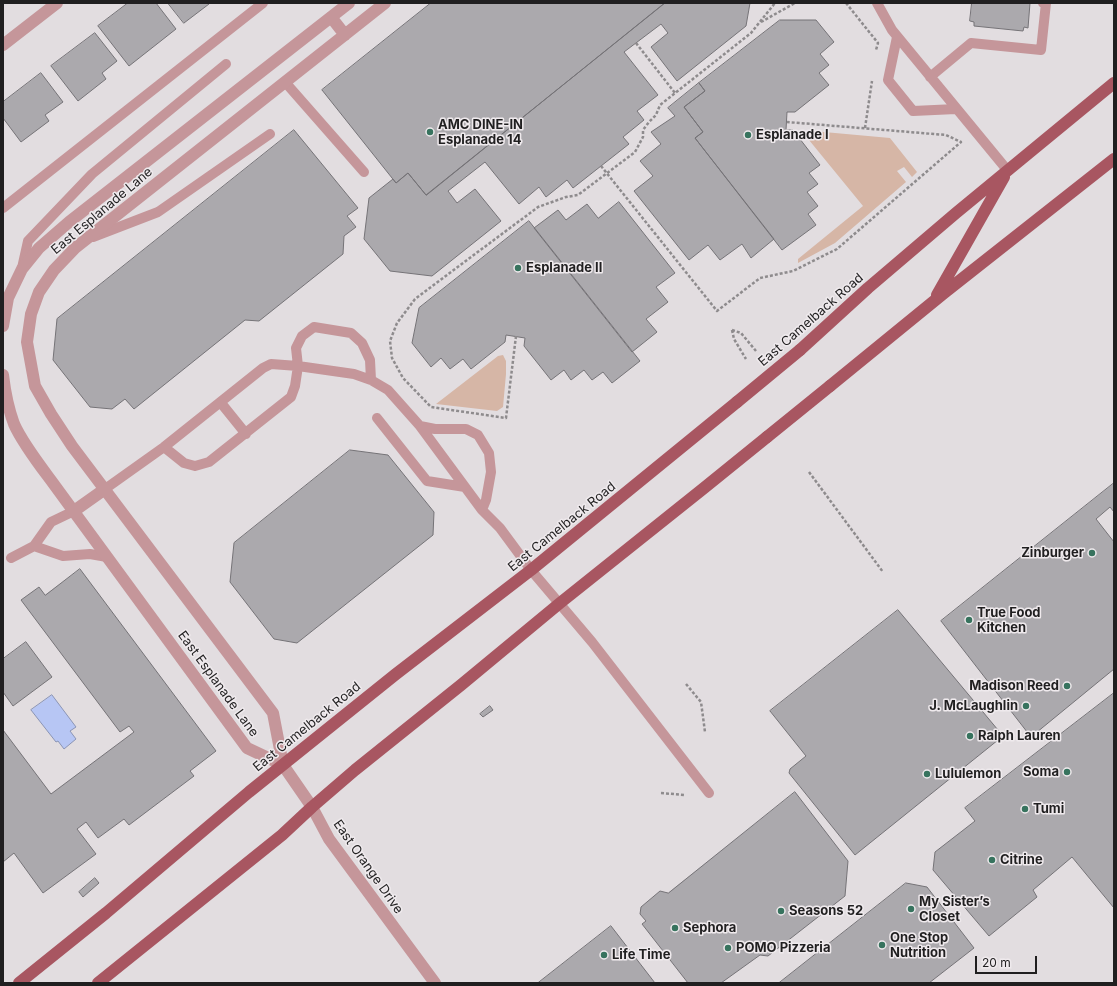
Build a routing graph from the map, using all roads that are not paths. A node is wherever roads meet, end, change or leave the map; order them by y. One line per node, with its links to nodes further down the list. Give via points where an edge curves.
1 (57, 3): 10 (street)
2 (262, 3): 20 (lane)
3 (349, 3): 7 (street, East Esplanade Lane)
4 (385, 3): 8 (street, East Esplanade Lane)
5 (877, 3): 9 (lane)
6 (1043, 3): 12 (lane, via 1046,3 1041,50 971,43)
7 (331, 17): 8 (street); 22 (street, East Esplanade Lane, via 69,222 39,248)
8 (344, 35): 13 (street, East Esplanade Lane)
9 (897, 37): 12 (lane); 15 (lane, via 888,80 913,111)
10 (3, 45)
11 (226, 64): 22 (lane, via 92,174 28,241)
12 (930, 77): 15 (lane)
13 (285, 82): 19 (lane); 21 (street, East Esplanade Lane)
14 (1114, 83): 18 (main road, East Camelback Road)
15 (956, 109): 18 (lane)
16 (270, 134): 21 (lane, via 158,212)
17 (1114, 159): 23 (main road)
18 (1008, 171): 23 (main road); 40 (main road, East Camelback Road, bridge, via 874,283 800,350)
19 (364, 172)
20 (3, 208)
21 (87, 239): 34 (street, East Esplanade Lane, via 54,270 39,292 31,314 27,342 35,386 51,414)
22 (22, 269): 24 (street, East Esplanade Lane, via 8,298)
23 (934, 301): 41 (main road, bridge)
24 (3, 326)
25 (298, 366): 27 (lane, via 354,374); 27 (lane, via 296,348 302,336 314,327 351,333 362,343 370,360); 28 (lane, via 271,364); 31 (lane, via 291,397)
26 (3, 375): 36 (street, East Esplanade Lane, via 7,401 15,424 46,474)
27 (371, 380): 30 (lane, via 388,390)
28 (221, 403): 31 (lane); 32 (lane)
29 (377, 418): 33 (lane, via 427,480)
30 (420, 426): 33 (lane); 35 (lane, via 466,428 478,435 489,453 491,472)
31 (246, 434): 32 (lane, via 209,462 195,466 184,463)
32 (164, 447): 34 (lane)
33 (465, 487): 35 (lane)
34 (105, 489): 36 (street); 42 (street, East Esplanade Lane, via 273,713)
35 (482, 510): 40 (lane, via 500,528)
36 (74, 511): 37 (lane, via 51,522); 38 (street, East Esplanade Lane)
37 (34, 546): 38 (lane, via 63,556 90,554); 39 (lane)
38 (107, 557): 42 (street, East Esplanade Lane, via 247,748)
39 (11, 558)
40 (531, 570): 41 (lane); 42 (main road, East Camelback Road)
41 (560, 603): 43 (lane); 44 (main road)
42 (283, 765): 44 (street, East Orange Drive); 45 (main road, East Camelback Road)
43 (708, 793)
44 (312, 807): 46 (main road); 47 (street, East Orange Drive, via 329,839)
45 (19, 983)
46 (98, 983)
47 (435, 983)

